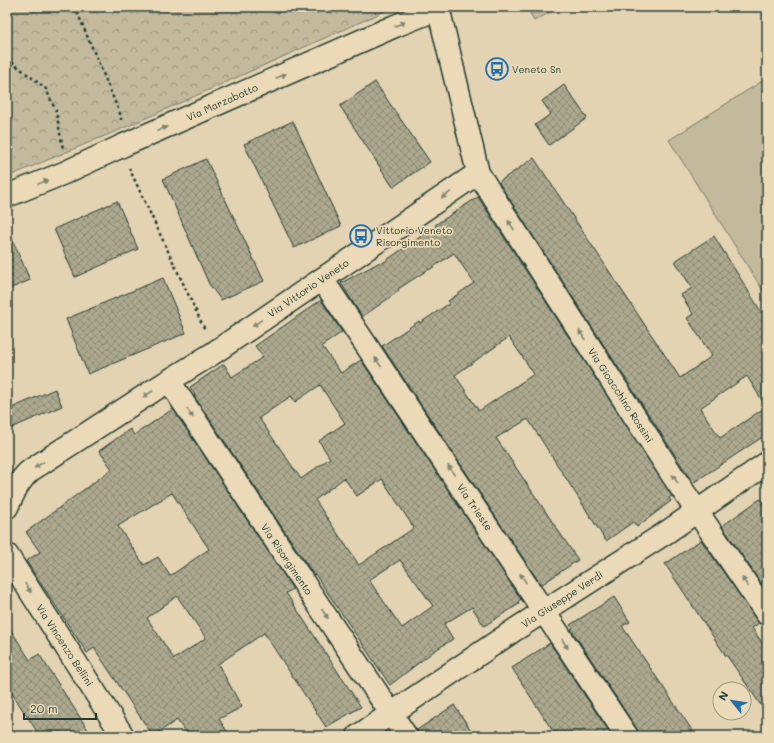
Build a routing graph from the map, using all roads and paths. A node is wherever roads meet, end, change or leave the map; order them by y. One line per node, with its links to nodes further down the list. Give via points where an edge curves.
1 (438, 8): 3 (street, Via Marzabotto, one-way to 1); 4 (street)
2 (7, 58): 3 (path, via 46,89 56,111 63,144)
3 (64, 173): 5 (street, Via Marzabotto, one-way to 3)
4 (478, 174): 6 (street, Via Vittorio Veneto, one-way to 6); 10 (street, Via Gioacchino Rossini, one-way to 4, via 668,469)
5 (7, 196)
6 (322, 279): 7 (street, Via Vittorio Veneto, one-way to 7); 12 (street, Via Trieste, one-way to 6)
7 (169, 380): 9 (street, Via Vittorio Veneto, one-way to 9, via 25,475); 14 (street, Via Risorgimento, one-way to 14)
8 (767, 463): 10 (street, Via Giuseppe Verdi)
9 (7, 507)
10 (698, 511): 12 (street, Via Giuseppe Verdi); 13 (street, Via Gioacchino Rossini, one-way to 10)
11 (7, 555): 15 (street, Via Vincenzo Bellini, one-way to 15)
12 (544, 611): 14 (street, Via Giuseppe Verdi); 18 (street, Via Trieste, one-way to 18)
13 (767, 614)
14 (391, 713): 16 (street, Via Giuseppe Verdi); 17 (street, Via Risorgimento)
15 (123, 736)
16 (358, 736)
17 (406, 736)
18 (627, 736)

